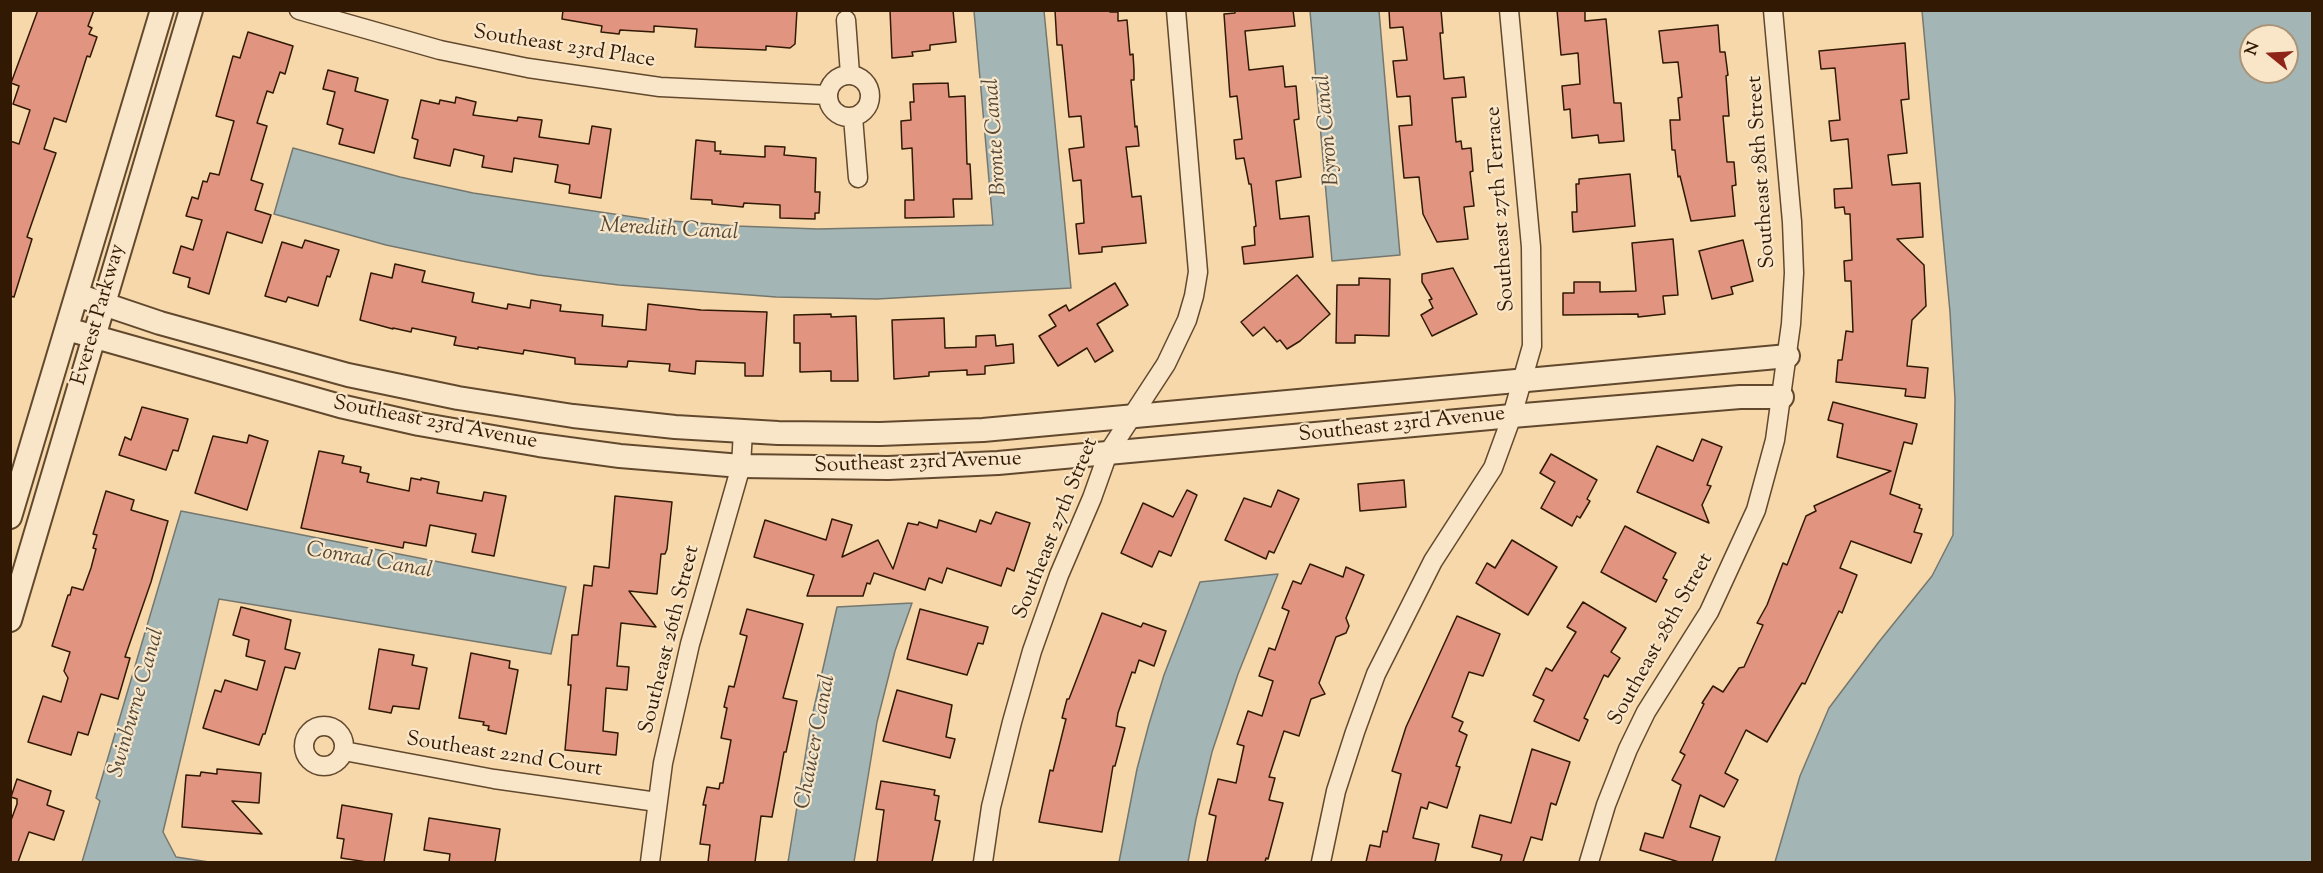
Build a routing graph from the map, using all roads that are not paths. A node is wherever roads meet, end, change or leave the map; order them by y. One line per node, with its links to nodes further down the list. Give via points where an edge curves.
1 (162, 10): 12 (street, Everest Parkway)
2 (191, 10): 13 (street, Everest Parkway)
3 (299, 10): 9 (street, Southeast 23rd Place, via 440,50 539,70 660,87)
4 (1176, 10): 20 (street, Southeast 27th Street, via 1198,272 1187,320 1177,343)
5 (1509, 10): 17 (street, Southeast 27th Terrace, via 1531,247 1532,346)
6 (1773, 10): 16 (street, Southeast 28th Street, via 1794,273)
7 (846, 20): 8 (street)
8 (850, 74): 9 (street, via 832,82); 10 (street, via 862,79 870,91 865,110)
9 (827, 95): 10 (street, via 835,112)
10 (853, 117): 11 (street)
11 (858, 178)
12 (77, 296): 13 (street, Southeast 23rd Avenue); 14 (street, Everest Parkway)
13 (103, 303): 15 (street, Everest Parkway); 21 (street, Southeast 23rd Avenue, via 160,323 348,375 458,398 573,416)
14 (67, 329): 15 (street, Southeast 23rd Avenue); 24 (street, Everest Parkway)
15 (93, 338): 23 (street, Southeast 23rd Avenue, via 419,424 620,456); 25 (street, Everest Parkway)
16 (1788, 356): 17 (street, Southeast 23rd Avenue); 18 (street, Southeast 28th Street)
17 (1523, 380): 19 (street, Southeast 27th Terrace); 20 (street, Southeast 23rd Avenue)
18 (1782, 397): 19 (street, Southeast 23rd Avenue); 31 (street, Southeast 28th Street, via 1756,510 1709,612 1646,712 1628,749)
19 (1512, 416): 22 (street, Southeast 23rd Avenue); 30 (street, Southeast 27th Terrace, via 1493,468 1433,561 1376,674 1336,791)
20 (1130, 417): 21 (street, Southeast 23rd Avenue, via 880,434); 22 (street, Southeast 27th Street)
21 (743, 431): 23 (street, Southeast 26th Street)
22 (1108, 453): 23 (street, Southeast 23rd Avenue, via 888,468); 29 (street, Southeast 27th Street, via 1032,651 991,807)
23 (741, 466): 27 (street, Southeast 26th Street, via 690,645)
24 (10, 517)
25 (10, 620)
26 (344, 751): 27 (street, Southeast 22nd Court, via 494,779)
27 (657, 802): 28 (street, Southeast 26th Street)
28 (650, 862)
29 (983, 862)
30 (1321, 862)
31 (1589, 862)

